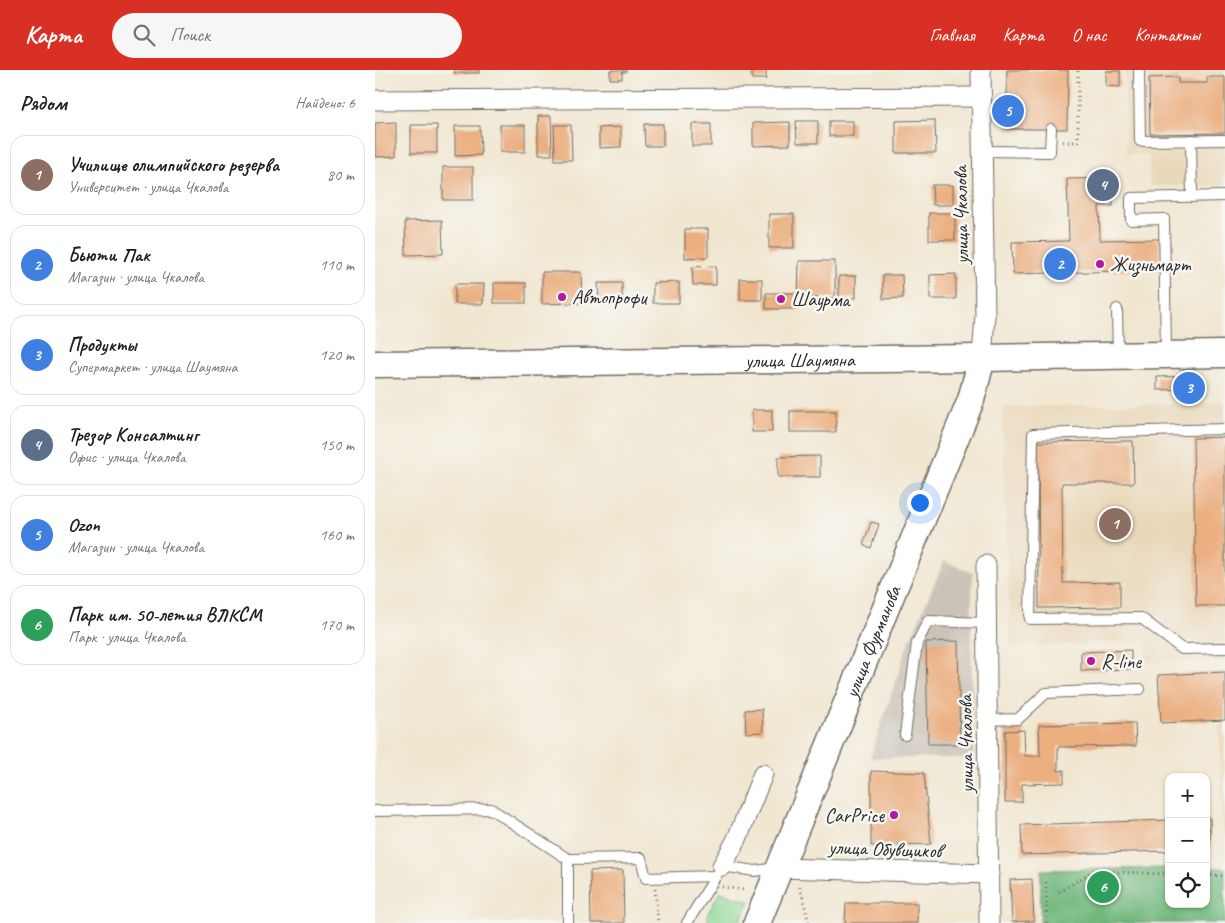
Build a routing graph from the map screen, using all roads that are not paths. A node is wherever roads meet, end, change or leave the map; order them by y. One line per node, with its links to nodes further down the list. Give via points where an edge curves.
1 (981, 70): 3 (street, улица Чкалова)
2 (1139, 70): 6 (lane, via 1140,141)
3 (982, 97): 4 (street); 8 (street, улица Чкалова)
4 (375, 100)
5 (1047, 129): 8 (lane, via 1044,152)
6 (1191, 140): 7 (lane); 10 (lane)
7 (1225, 140)
8 (983, 151): 15 (street, улица Чкалова, via 985,315)
9 (1225, 196): 10 (lane)
10 (1192, 197): 13 (lane, via 1131,198 1131,220 1164,219)
11 (1117, 309): 14 (lane)
12 (1225, 354): 13 (street, улица Шаумяна)
13 (1166, 355): 14 (street, улица Шаумяна)
14 (1118, 356): 15 (street, улица Шаумяна)
15 (982, 358): 16 (street, улица Шаумяна); 27 (street, улица Фурманова, via 971,400)
16 (375, 364)
17 (1225, 429): 20 (lane, via 1033,434 1030,619 1141,618 1182,649)
18 (987, 565): 19 (street, улица Чкалова)
19 (987, 623): 22 (street, улица Чкалова); 23 (lane, via 927,621 917,643)
20 (1225, 648)
21 (1139, 688): 22 (lane, via 1046,693 1018,718)
22 (987, 720): 29 (street, улица Чкалова)
23 (905, 735)
24 (763, 774): 28 (street, via 737,838)
25 (375, 811): 26 (lane, via 491,809)
26 (568, 858): 28 (lane, via 641,858 646,878); 30 (lane)
27 (780, 868): 28 (lane); 29 (street, улица Обувщиков); 32 (street, улица Фурманова)
28 (719, 871): 31 (lane)
29 (989, 874): 33 (street, улица Чкалова)
30 (567, 923)
31 (687, 923)
32 (757, 923)
33 (989, 923)

